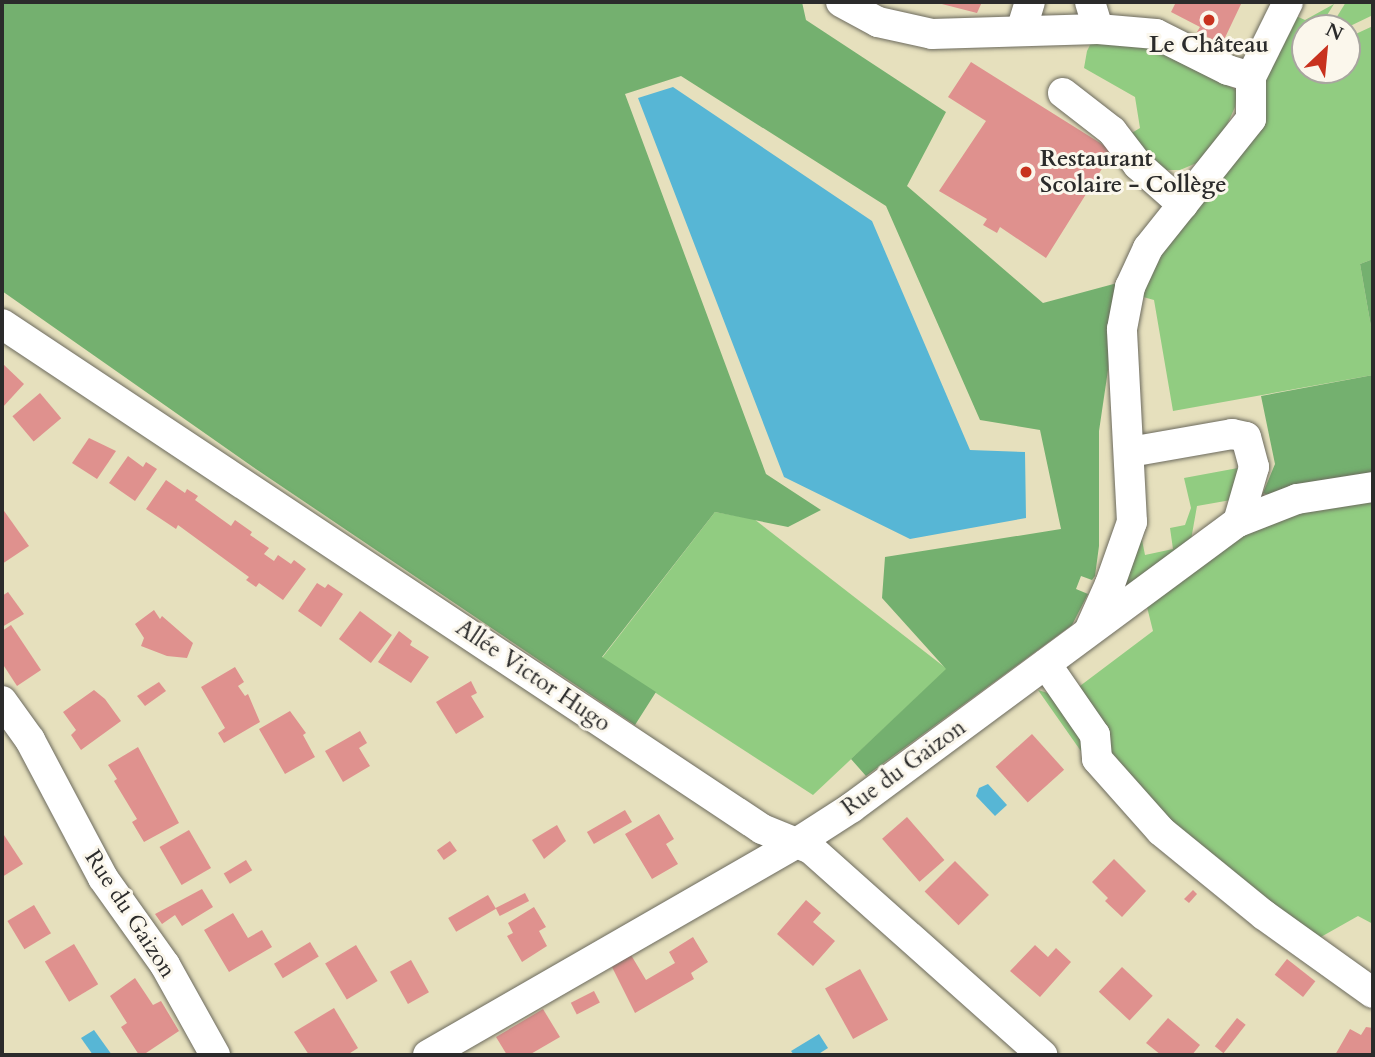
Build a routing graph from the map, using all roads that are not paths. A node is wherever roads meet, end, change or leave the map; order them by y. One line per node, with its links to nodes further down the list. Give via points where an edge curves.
1 (841, 2): 5 (street, via 878,22 932,34)
2 (1031, 2): 5 (street)
3 (1288, 2): 6 (street)
4 (1094, 15): 5 (street); 6 (street, via 1156,34)
5 (1021, 31)
6 (1251, 77): 8 (street, via 1251,119)
7 (1063, 93): 8 (street, via 1112,131 1138,165)
8 (1183, 205): 10 (street, via 1148,248 1130,286 1122,329)
9 (2, 324): 16 (street, Allée Victor Hugo, via 761,829)
10 (1130, 452): 12 (street, via 1232,434 1246,437 1254,467); 13 (street, via 1132,522)
11 (1373, 487): 12 (street, Rue du Gaizon, via 1297,499)
12 (1238, 522): 13 (street, Rue du Gaizon)
13 (1087, 635): 14 (street, Rue du Gaizon)
14 (1046, 664): 16 (street, Rue du Gaizon); 17 (street, via 1095,735 1097,759 1161,831 1264,915)
15 (2, 701): 18 (street, Rue du Gaizon, via 30,740 103,878 165,965)
16 (795, 844): 19 (street, Rue du Gaizon); 20 (street, Allée Victor Hugo, via 811,849)
17 (1367, 988)
18 (215, 1055)
19 (428, 1055)
20 (1042, 1055)

